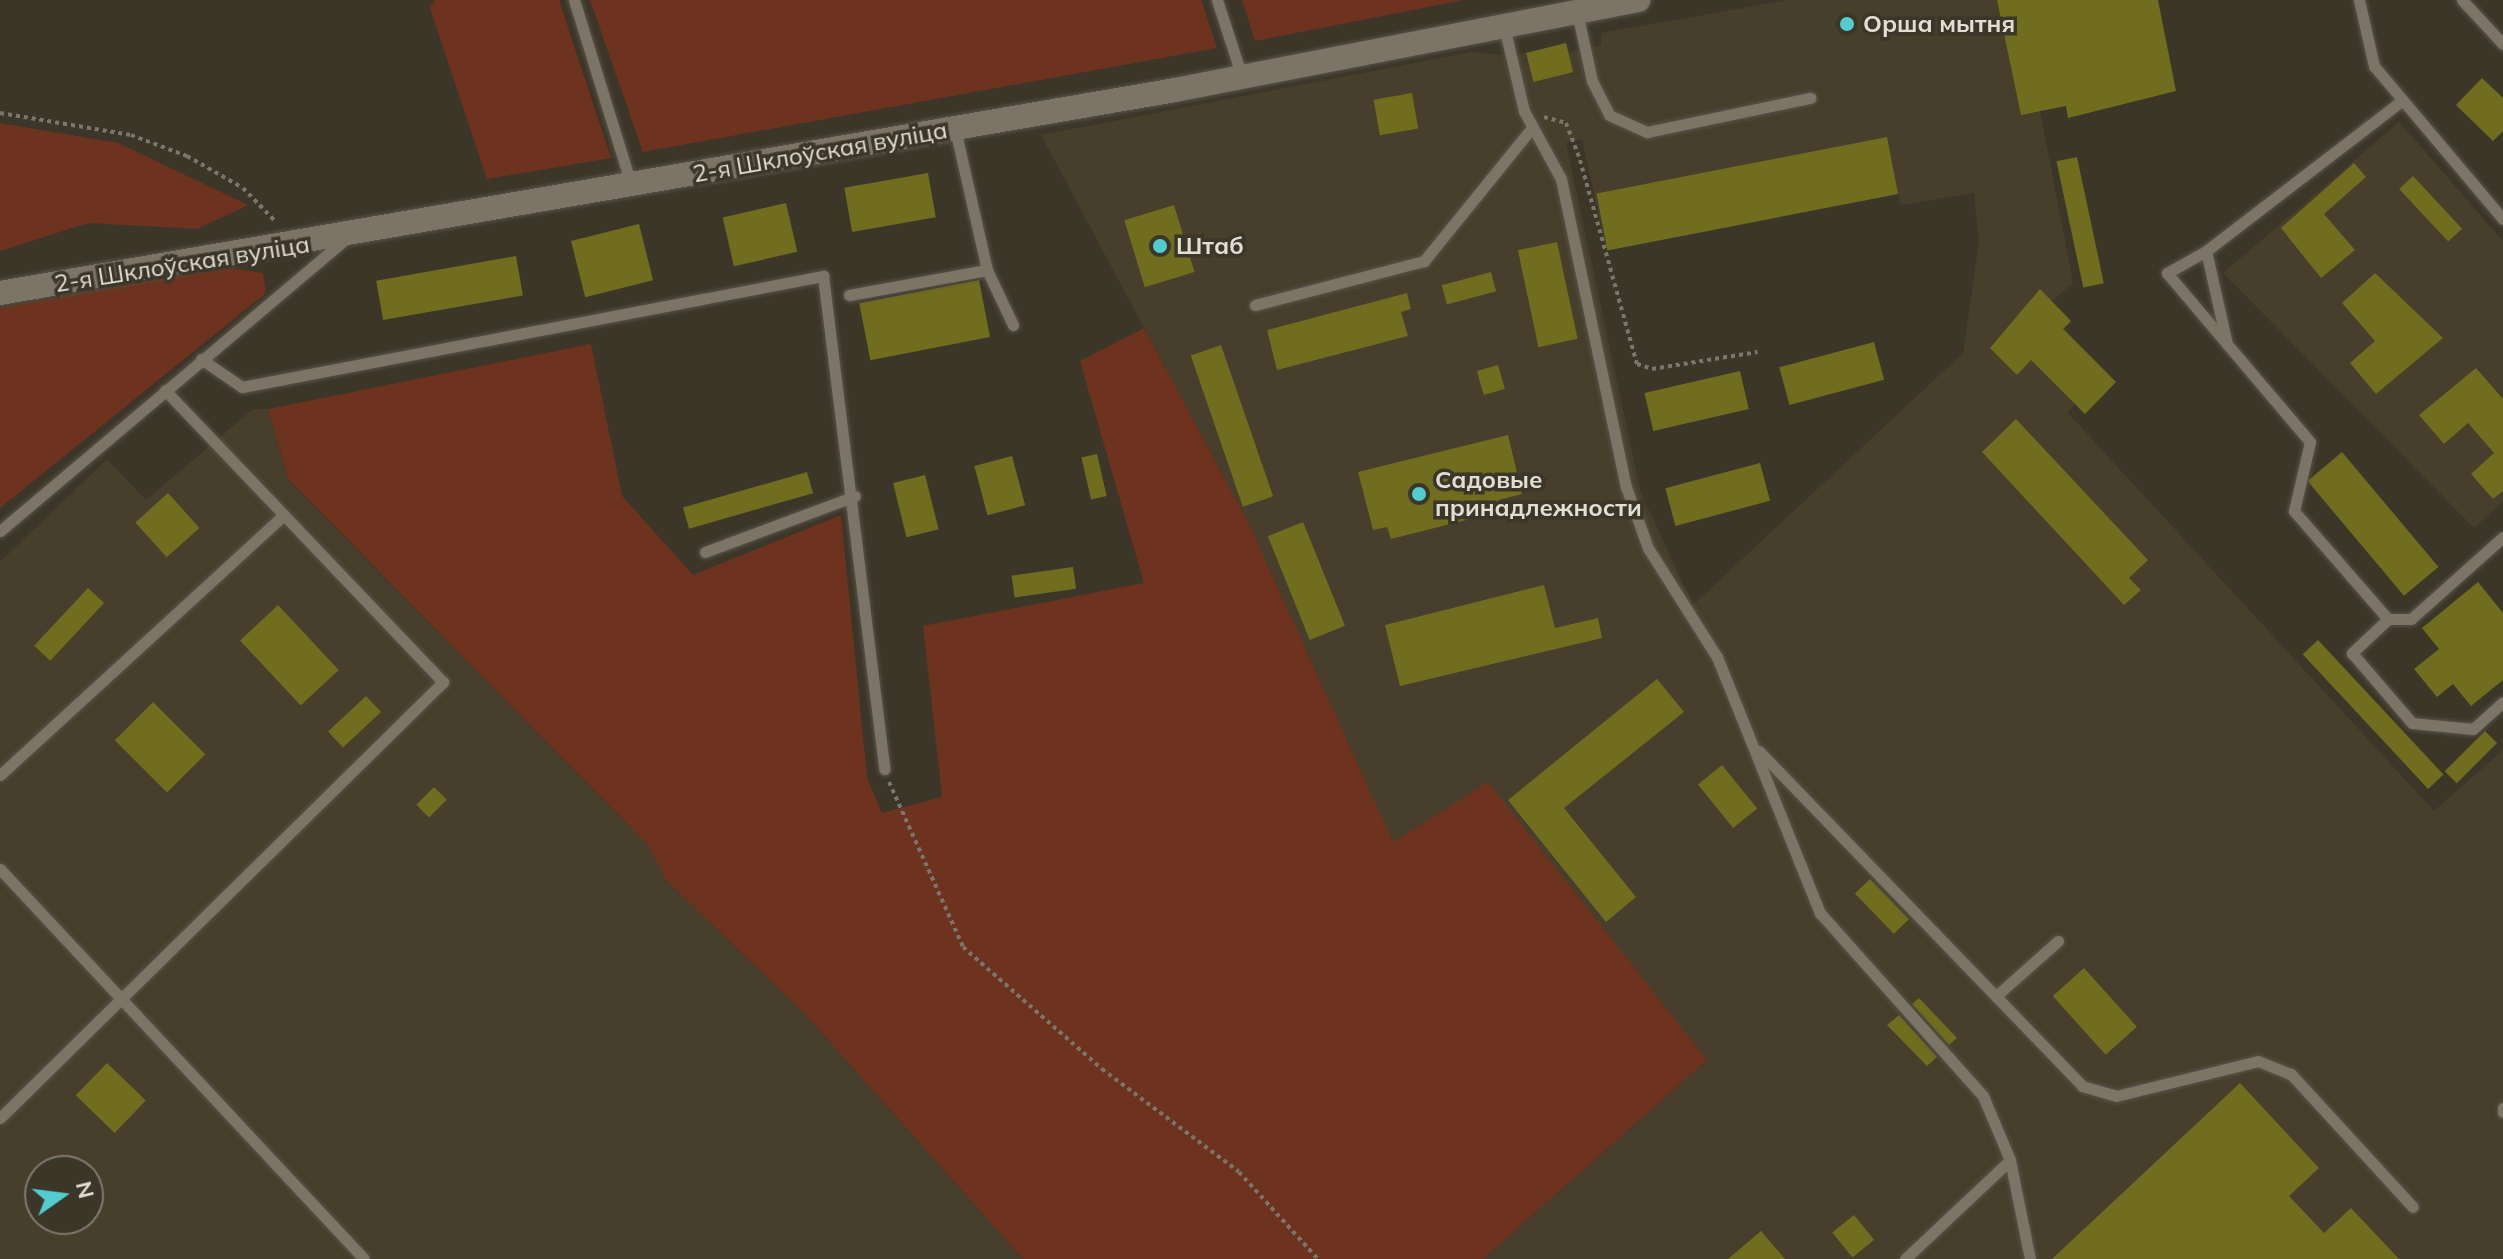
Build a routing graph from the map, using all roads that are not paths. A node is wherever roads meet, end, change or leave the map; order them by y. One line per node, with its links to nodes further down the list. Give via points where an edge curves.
1 (574, 0): 14 (lane)
2 (1217, 0): 9 (lane)
3 (1638, 0): 6 (street, 2-я Шклоўская вуліца)
4 (2359, 0): 11 (lane, via 2374,66)
5 (2462, 0): 8 (lane)
6 (1577, 12): 7 (street, 2-я Шклоўская вуліца); 10 (lane, via 1592,81 1609,115 1647,132)
7 (1504, 26): 9 (street, 2-я Шклоўская вуліца); 13 (lane)
8 (2503, 44)
9 (1242, 77): 12 (street, 2-я Шклоўская вуліца)
10 (1810, 98)
11 (2399, 103): 15 (lane); 17 (lane)
12 (955, 129): 14 (street, 2-я Шклоўская вуліца); 18 (lane)
13 (1531, 129): 21 (lane, via 1424,261); 33 (lane, via 1561,179 1626,487 1648,548 1717,657)
14 (631, 184): 16 (street, 2-я Шклоўская вуліца)
15 (2503, 219)
16 (349, 236): 19 (street, 2-я Шклоўская вуліца); 24 (lane)
17 (2206, 251): 23 (lane); 23 (lane, via 2167,273)
18 (987, 270): 20 (lane); 22 (lane)
19 (0, 293)
20 (849, 295)
21 (1255, 305)
22 (1013, 325)
23 (2227, 344): 31 (lane, via 2310,442 2294,511)
24 (201, 359): 25 (lane); 26 (lane, via 242,387 823,276)
25 (165, 390): 27 (lane); 28 (lane)
26 (855, 496): 30 (lane); 34 (lane)
27 (284, 515): 35 (lane); 39 (lane, via 443,682)
28 (0, 531)
29 (2503, 537): 31 (lane, via 2411,619)
30 (705, 552)
31 (2388, 619): 32 (lane, via 2352,653 2412,723 2473,729)
32 (2503, 702)
33 (1756, 748): 38 (lane); 41 (lane, via 1820,913 1983,1096)
34 (884, 769)
35 (0, 775)
36 (0, 869): 39 (lane)
37 (2058, 941): 38 (lane)
38 (1996, 996): 42 (lane, via 2082,1086 2116,1096 2258,1061 2291,1074)
39 (118, 1002): 40 (lane); 43 (lane, via 222,1102)
40 (0, 1118)
41 (2010, 1160): 44 (lane); 45 (lane)
42 (2413, 1207)
43 (364, 1259)
44 (1905, 1259)
45 (2030, 1259)

